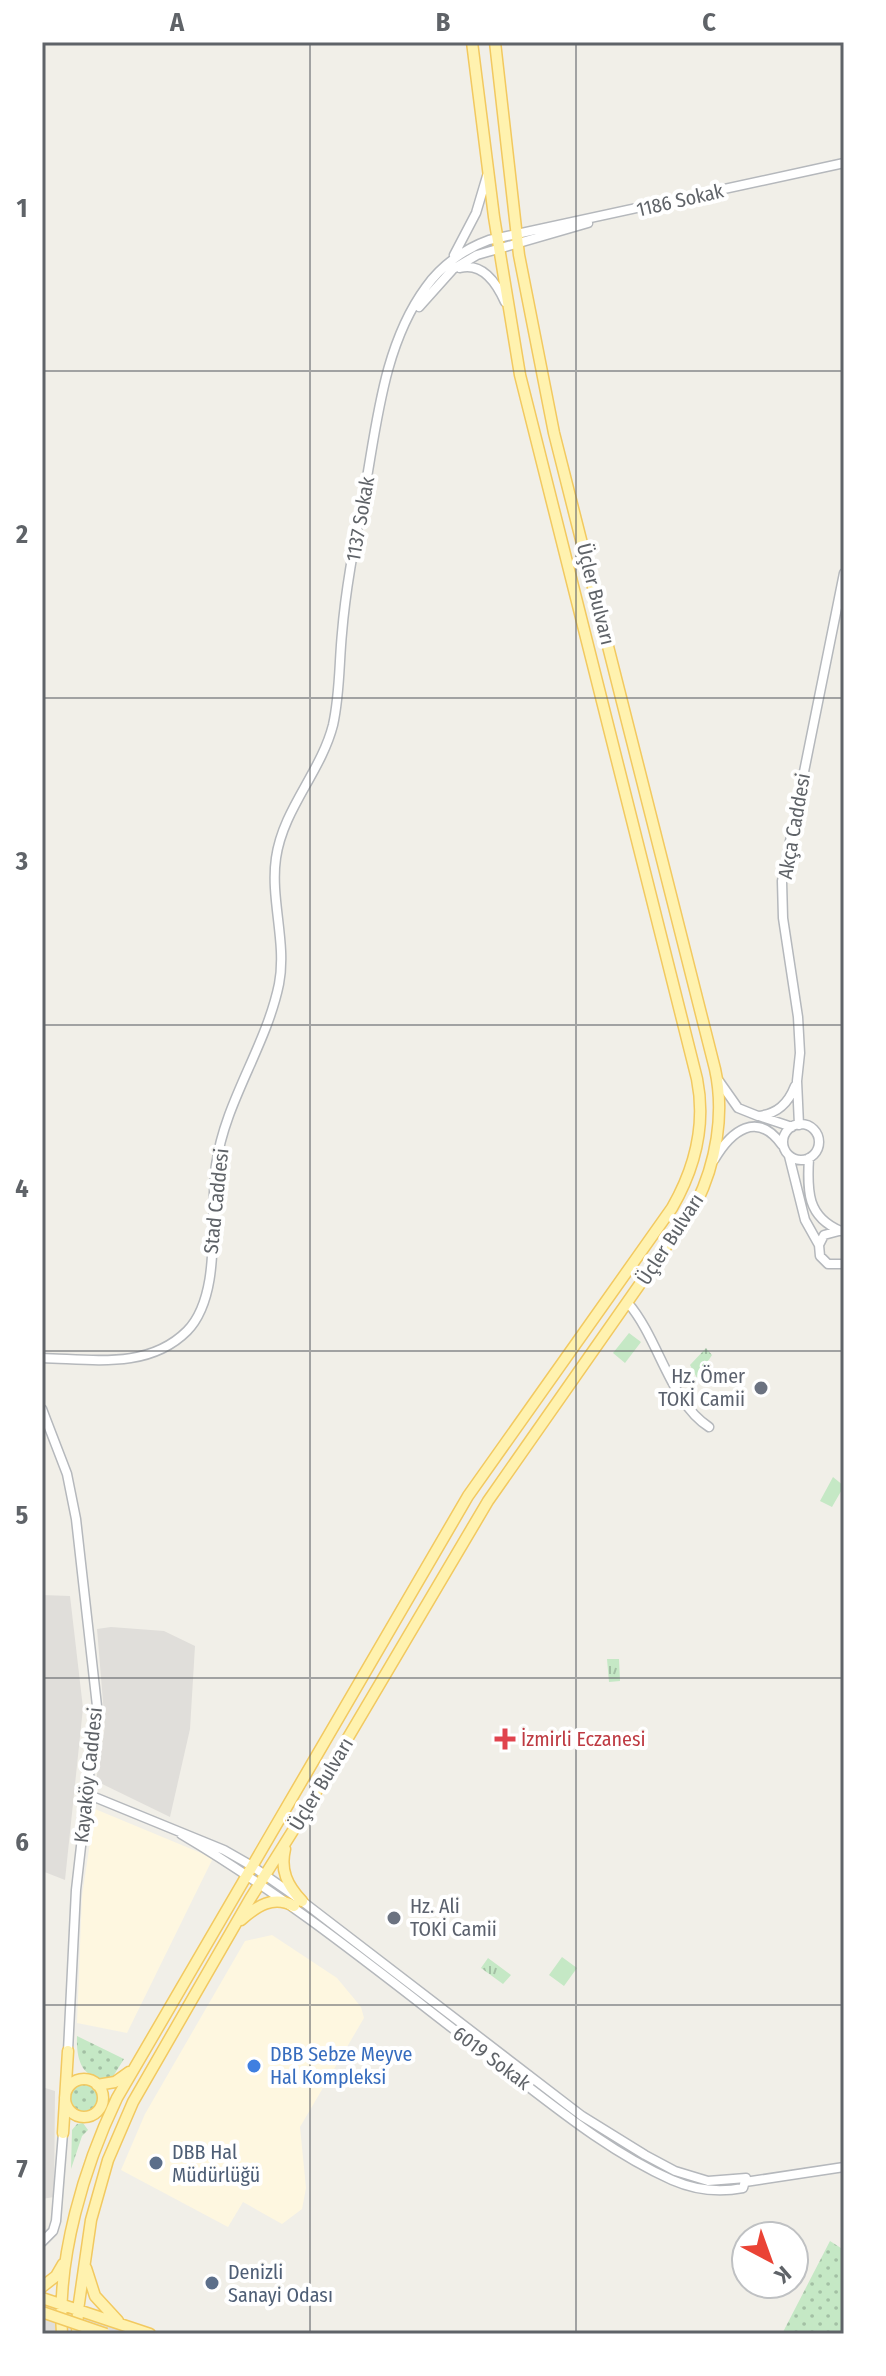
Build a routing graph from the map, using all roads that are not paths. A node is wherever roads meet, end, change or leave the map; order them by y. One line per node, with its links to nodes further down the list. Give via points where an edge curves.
1 (472, 42): 4 (main road, Üçler Bulvarı)
2 (498, 42): 5 (main road, Üçler Bulvarı)
3 (844, 163): 5 (street, 1186 Sokak)
4 (488, 172): 6 (main road, Üçler Bulvarı); 7 (street, via 468,231)
5 (516, 238): 6 (street, 1186 Sokak); 13 (main road, Üçler Bulvarı, via 554,433)
6 (495, 242): 7 (street, 1137 Sokak, via 464,252); 8 (street); 9 (main road, Üçler Bulvarı)
7 (446, 265): 10 (street, 1137 Sokak, via 425,288)
8 (440, 282): 9 (street, via 462,267 480,269 494,282); 10 (street)
9 (509, 312): 29 (main road, Üçler Bulvarı, via 534,438 697,1079 697,1146 672,1208 468,1496)
10 (404, 326): 12 (street, 1137 Sokak, via 381,398 344,612 334,720)
11 (844, 573): 14 (street, Akça Caddesi, via 782,881 798,1017)
12 (284, 829): 24 (street, Stad Caddesi, via 275,863 279,986 224,1130 201,1313 171,1344 146,1355 101,1361)
13 (717, 1079): 15 (street, via 734,1105); 19 (main road, Üçler Bulvarı, via 719,1120)
14 (797, 1081): 15 (street, via 784,1105); 16 (street, Akça Caddesi)
15 (758, 1116): 16 (street)
16 (796, 1126): 17 (street, Akça Caddesi, via 784,1136); 18 (street, Akça Caddesi, via 810,1127 817,1135 818,1146)
17 (786, 1151): 18 (street, via 798,1160); 19 (street, via 767,1130 748,1128 727,1140); 21 (street, via 802,1212)
18 (809, 1158): 20 (street, Akça Caddesi, via 813,1206 823,1222)
19 (711, 1164): 23 (main road, Üçler Bulvarı, via 696,1204)
20 (843, 1232): 21 (street, Akça Caddesi, via 829,1231)
21 (819, 1245): 22 (street, via 824,1261)
22 (844, 1264)
23 (628, 1303): 26 (street, via 687,1406); 28 (main road, Üçler Bulvarı, via 488,1501)
24 (42, 1358)
25 (42, 1409): 27 (street, Kayaköy Caddesi, via 67,1474 80,1545 97,1706)
26 (709, 1427)
27 (87, 1794): 29 (street, 6019 Sokak, via 224,1850); 33 (street, Kayaköy Caddesi)
28 (294, 1829): 30 (main road, Üçler Bulvarı); 31 (main road, via 284,1866)
29 (249, 1870): 30 (street, 6019 Sokak); 34 (main road, Üçler Bulvarı)
30 (263, 1879): 31 (street, 6019 Sokak); 32 (main road, Üçler Bulvarı)
31 (298, 1903): 32 (main road, via 268,1902); 41 (street, 6019 Sokak, via 577,2123 647,2168 710,2191)
32 (229, 1934): 44 (main road, Üçler Bulvarı, via 118,2135 91,2220)
33 (68, 2051): 35 (main road); 37 (main road)
34 (134, 2068): 36 (main road, via 115,2082); 40 (main road, Üçler Bulvarı)
35 (84, 2079): 36 (main road); 37 (main road, via 73,2082)
36 (97, 2085): 38 (main road, via 102,2105 93,2115)
37 (65, 2095): 38 (main road, via 69,2110); 39 (main road)
38 (80, 2117): 39 (main road); 40 (main road, via 93,2123)
39 (65, 2133): 42 (street, via 64,2182 55,2226)
40 (98, 2141): 43 (main road, Üçler Bulvarı)
41 (844, 2167)
42 (42, 2242)
43 (66, 2259): 45 (main road); 47 (main road, Üçler Bulvarı)
44 (85, 2262): 48 (main road, Üçler Bulvarı); 50 (main road, via 95,2296)
45 (42, 2287)
46 (42, 2298): 47 (main road)
47 (60, 2304): 48 (main road); 51 (main road, Üçler Bulvarı)
48 (78, 2310): 50 (main road); 52 (main road, Üçler Bulvarı)
49 (42, 2312): 54 (main road, bridge)
50 (123, 2325): 53 (main road, via 101,2324); 55 (main road)
51 (62, 2334)
52 (77, 2334)
53 (92, 2334)
54 (106, 2334)
55 (150, 2334)

